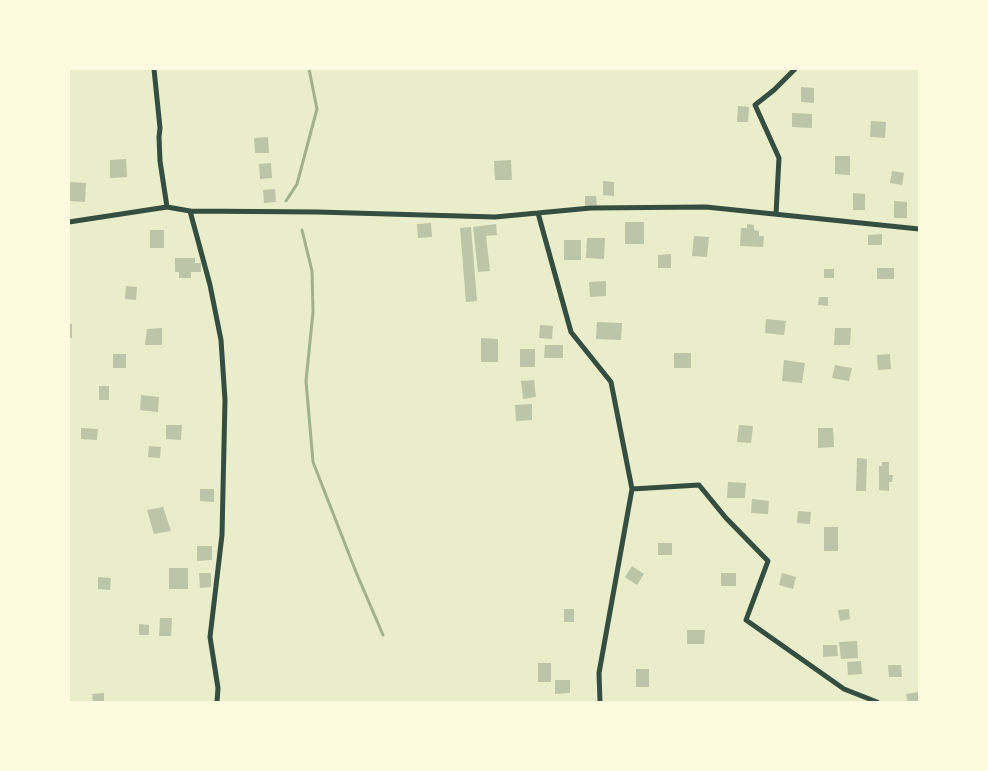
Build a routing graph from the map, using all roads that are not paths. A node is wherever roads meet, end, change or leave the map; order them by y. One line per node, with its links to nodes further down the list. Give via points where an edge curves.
1 (154, 69): 3 (street, via 160,161)
2 (795, 69): 6 (street, via 754,105 778,158)
3 (168, 207): 4 (street); 7 (street)
4 (190, 211): 5 (street, via 495,217); 10 (street, via 221,340 225,400 222,535 210,636)
5 (538, 213): 6 (street, via 591,208 706,207); 9 (street, via 570,332 611,382)
6 (776, 214): 8 (street)
7 (69, 222)
8 (919, 229)
9 (632, 489): 11 (street, via 599,673); 12 (street, via 699,485 768,561 746,620 844,689)
10 (217, 702)
11 (600, 702)
12 (877, 702)

